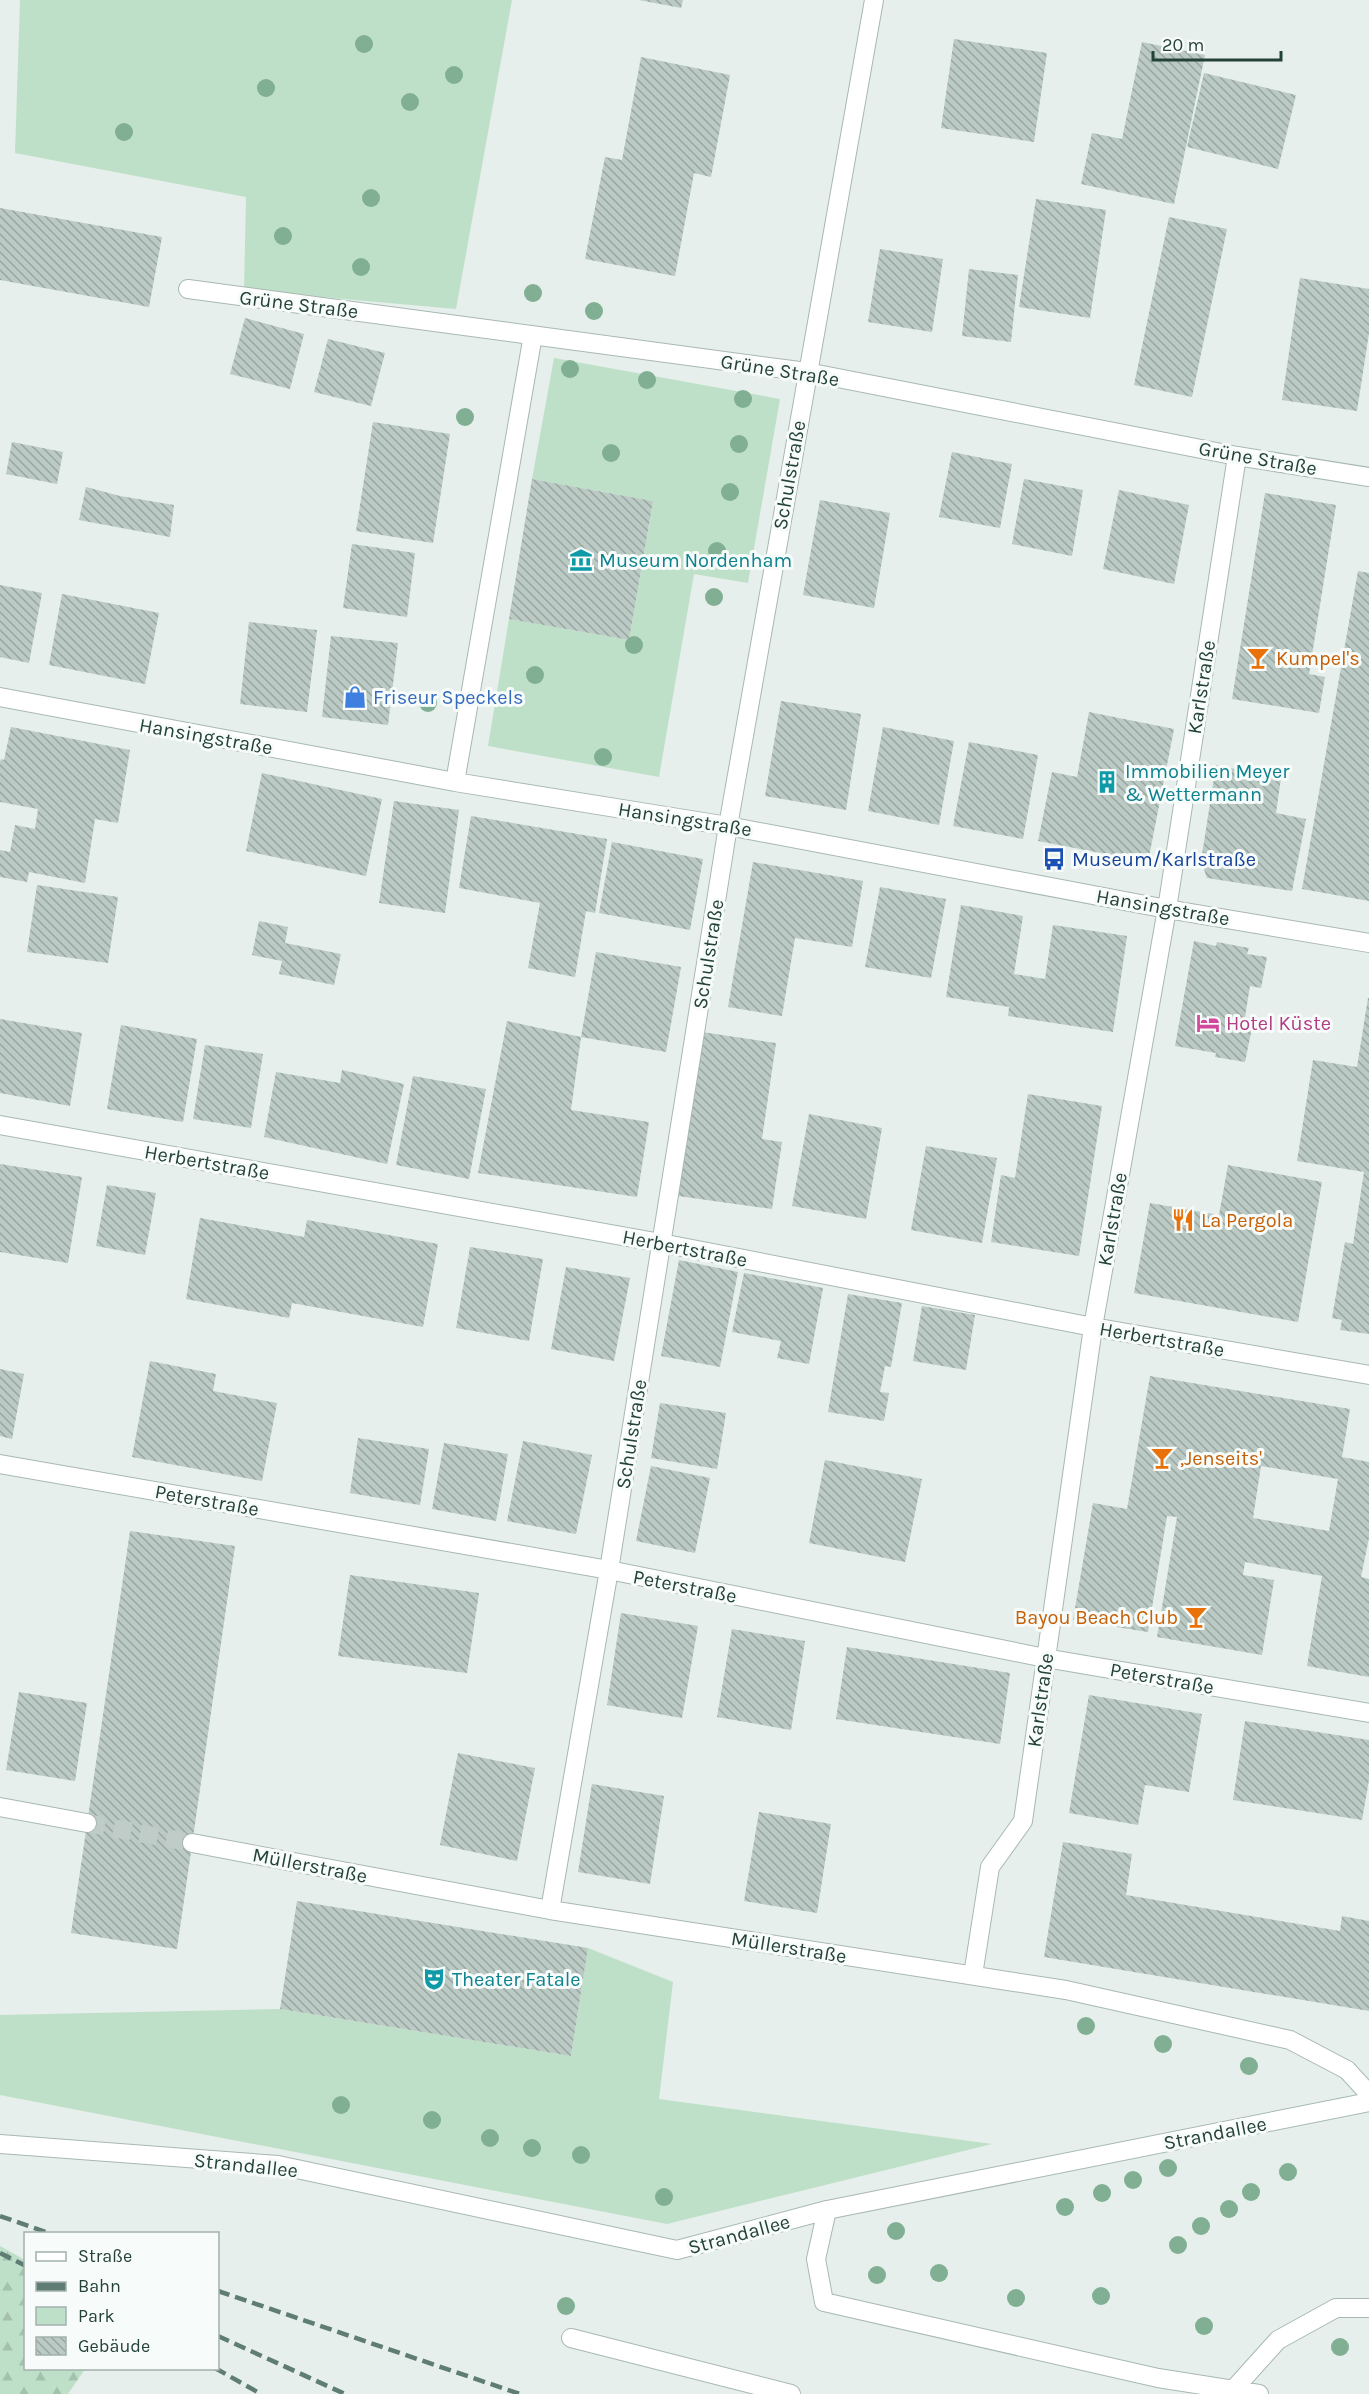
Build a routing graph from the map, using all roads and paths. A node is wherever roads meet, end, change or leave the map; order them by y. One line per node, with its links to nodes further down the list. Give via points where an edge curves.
1 (874, 0): 4 (street, Schulstraße)
2 (188, 289): 3 (street, Grüne Straße)
3 (533, 335): 4 (street, Grüne Straße); 8 (street)
4 (807, 372): 5 (street, Grüne Straße); 9 (street, Schulstraße)
5 (1237, 456): 6 (street, Grüne Straße); 10 (street, Karlstraße)
6 (1369, 477)
7 (0, 697): 8 (street, Hansingstraße)
8 (455, 782): 9 (street, Hansingstraße)
9 (728, 826): 10 (street, Hansingstraße); 13 (street, Schulstraße)
10 (1167, 909): 11 (street, Hansingstraße); 14 (street, Karlstraße)
11 (1369, 943)
12 (0, 1125): 13 (street, Herbertstraße)
13 (661, 1243): 14 (street, Herbertstraße); 17 (street, Schulstraße)
14 (1093, 1327): 15 (street, Herbertstraße); 18 (street, Karlstraße)
15 (1369, 1375)
16 (0, 1464): 17 (street, Peterstraße)
17 (609, 1570): 18 (street, Peterstraße); 23 (street, Schulstraße)
18 (1045, 1658): 19 (street, Peterstraße); 24 (street, Karlstraße, via 1023,1821 990,1867)
19 (1369, 1713)
20 (0, 1807): 21 (street)
21 (87, 1823)
22 (192, 1843): 23 (street, Müllerstraße)
23 (550, 1910): 24 (street, Müllerstraße)
24 (973, 1975): 25 (street, Müllerstraße, via 1066,1990 1290,2040 1347,2070)
25 (1369, 2094)
26 (1369, 2102): 28 (street, Strandallee)
27 (0, 2144): 28 (street, Strandallee, via 278,2165 677,2250)
28 (827, 2210): 31 (street, via 816,2259 824,2302)
29 (1369, 2308): 32 (street, via 1336,2308 1278,2340)
30 (571, 2338): 33 (street)
31 (1157, 2386): 32 (street)
32 (1233, 2390): 34 (street)
33 (791, 2394)
34 (1259, 2394)

